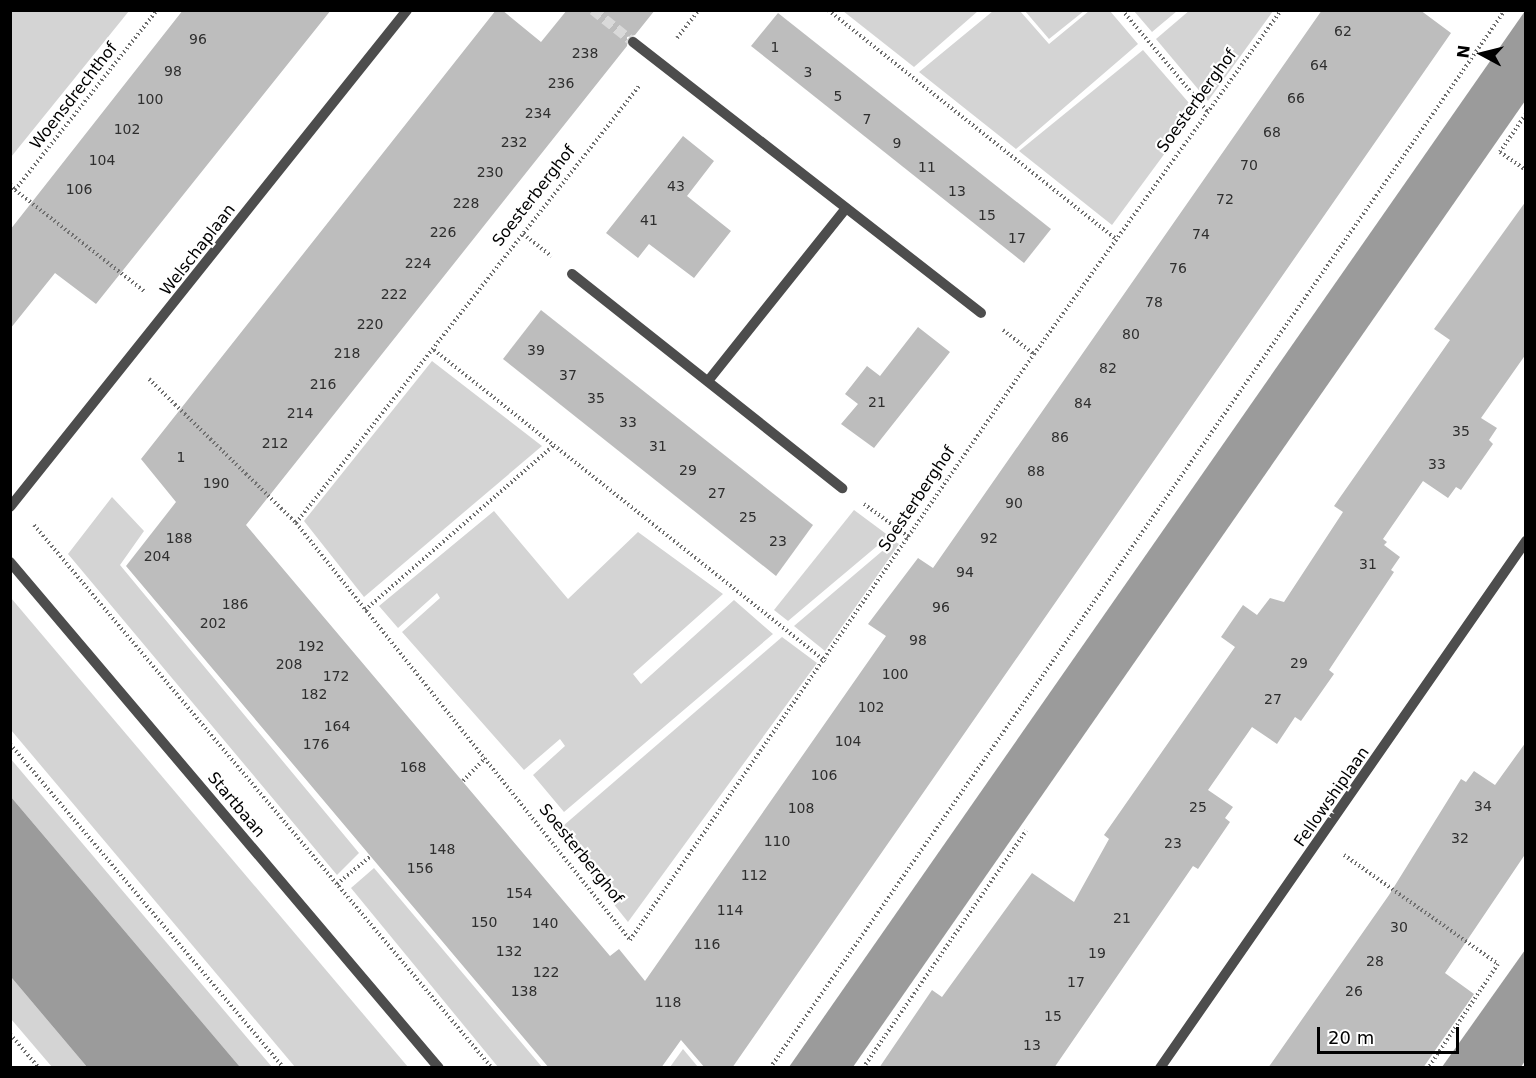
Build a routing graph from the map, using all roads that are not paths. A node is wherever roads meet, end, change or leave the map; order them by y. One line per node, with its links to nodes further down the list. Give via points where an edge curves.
1 (407, 10): 8 (street, Welschaplaan)
2 (633, 42): 3 (street)
3 (846, 208): 5 (street); 6 (street)
4 (572, 274): 6 (street)
5 (981, 313)
6 (708, 381): 7 (street)
7 (842, 488)
8 (13, 504)
9 (1526, 541): 12 (street, Fellowshiplaan)
10 (10, 562): 11 (street, Startbaan)
11 (440, 1068)
12 (1160, 1068)

